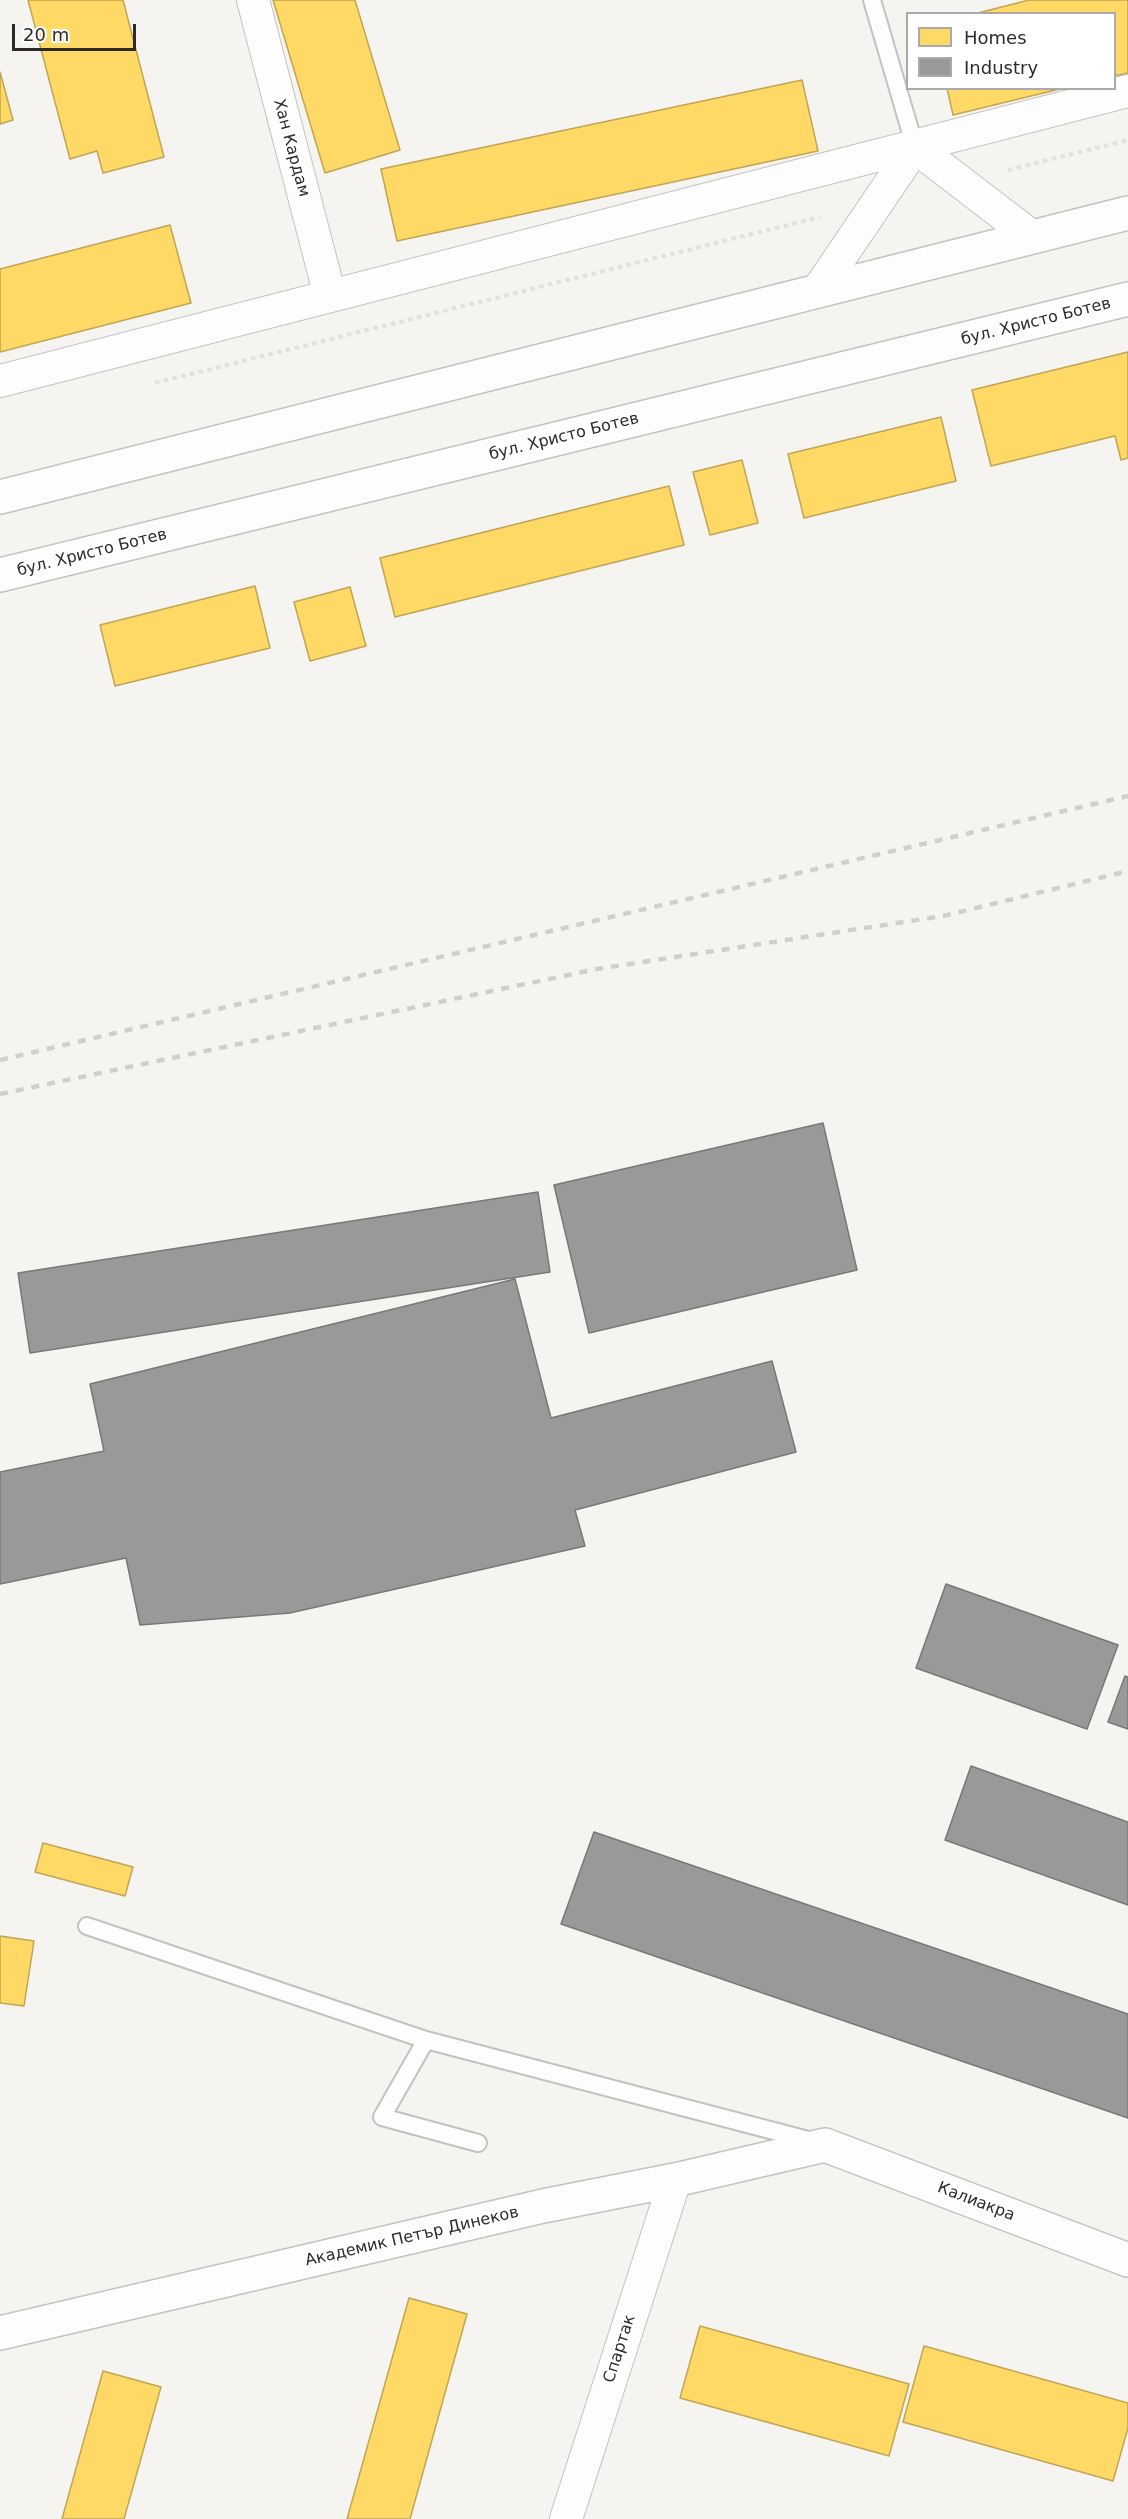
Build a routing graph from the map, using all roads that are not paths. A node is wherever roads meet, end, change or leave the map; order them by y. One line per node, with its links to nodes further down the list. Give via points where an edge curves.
1 (253, 0): 8 (street, Хан Кардам)
2 (873, 0): 4 (lane)
3 (1128, 91): 4 (street)
4 (915, 147): 6 (street); 7 (street); 8 (street)
5 (1128, 213): 6 (main road)
6 (1031, 236): 7 (main road)
7 (818, 290): 11 (main road)
8 (330, 297): 10 (street)
9 (1128, 299): 12 (main road, бул. Христо Ботев)
10 (0, 381)
11 (0, 497)
12 (0, 575)
13 (87, 1926): 14 (lane)
14 (426, 2040): 15 (lane, via 382,2117); 16 (lane)
15 (478, 2143)
16 (825, 2145): 17 (main road, Академик Петър Динеков); 18 (main road, Калиакра)
17 (675, 2180): 19 (main road, Академик Петър Динеков, via 521,2211); 20 (street, Спартак)
18 (1128, 2260)
19 (0, 2333)
20 (566, 2519)

